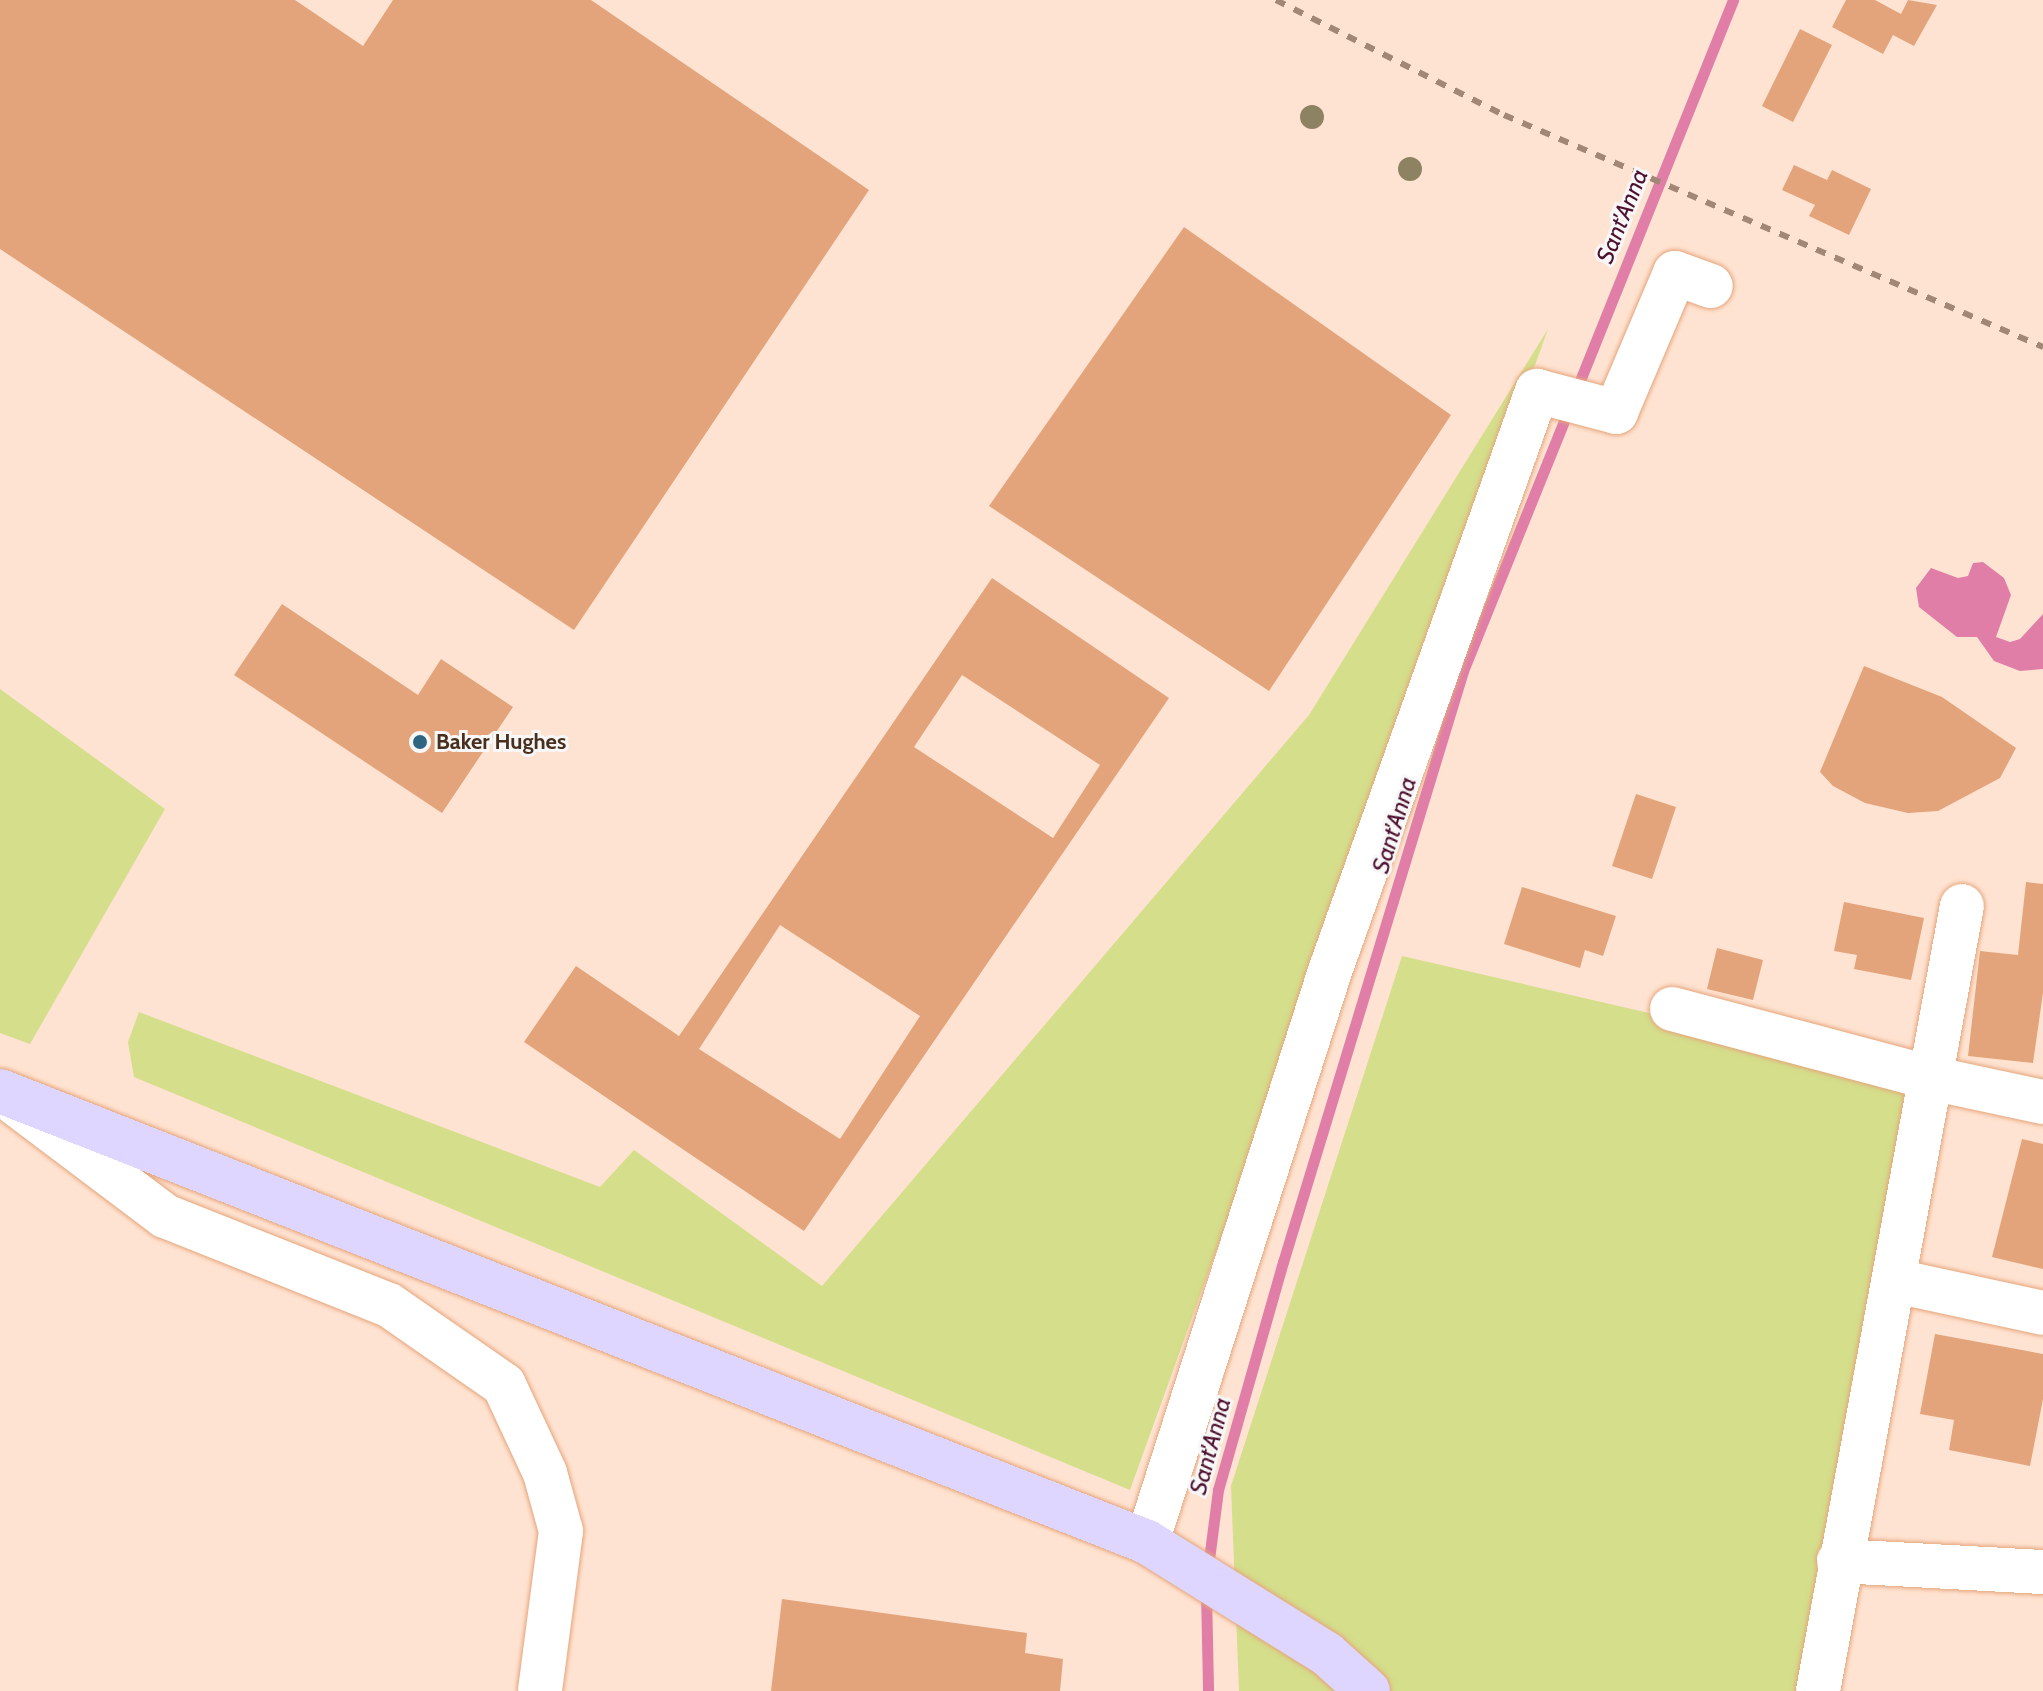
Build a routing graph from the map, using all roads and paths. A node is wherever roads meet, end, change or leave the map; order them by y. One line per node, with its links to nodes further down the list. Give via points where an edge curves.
1 (1711, 286): 9 (street, via 1675,273 1616,412 1537,391 1330,971)
2 (1962, 906): 4 (street)
3 (1672, 1009): 4 (street)
4 (1931, 1078): 6 (street); 7 (street)
5 (0, 1091): 9 (main road); 12 (street, via 165,1216 389,1305 504,1385 545,1473 561,1531)
6 (2043, 1102)
7 (1895, 1281): 8 (street); 10 (street)
8 (2043, 1313)
9 (1162, 1551): 13 (main road, via 1327,1654)
10 (1839, 1561): 11 (street); 14 (street)
11 (2043, 1572)
12 (540, 1691)
13 (1368, 1691)
14 (1818, 1691)

